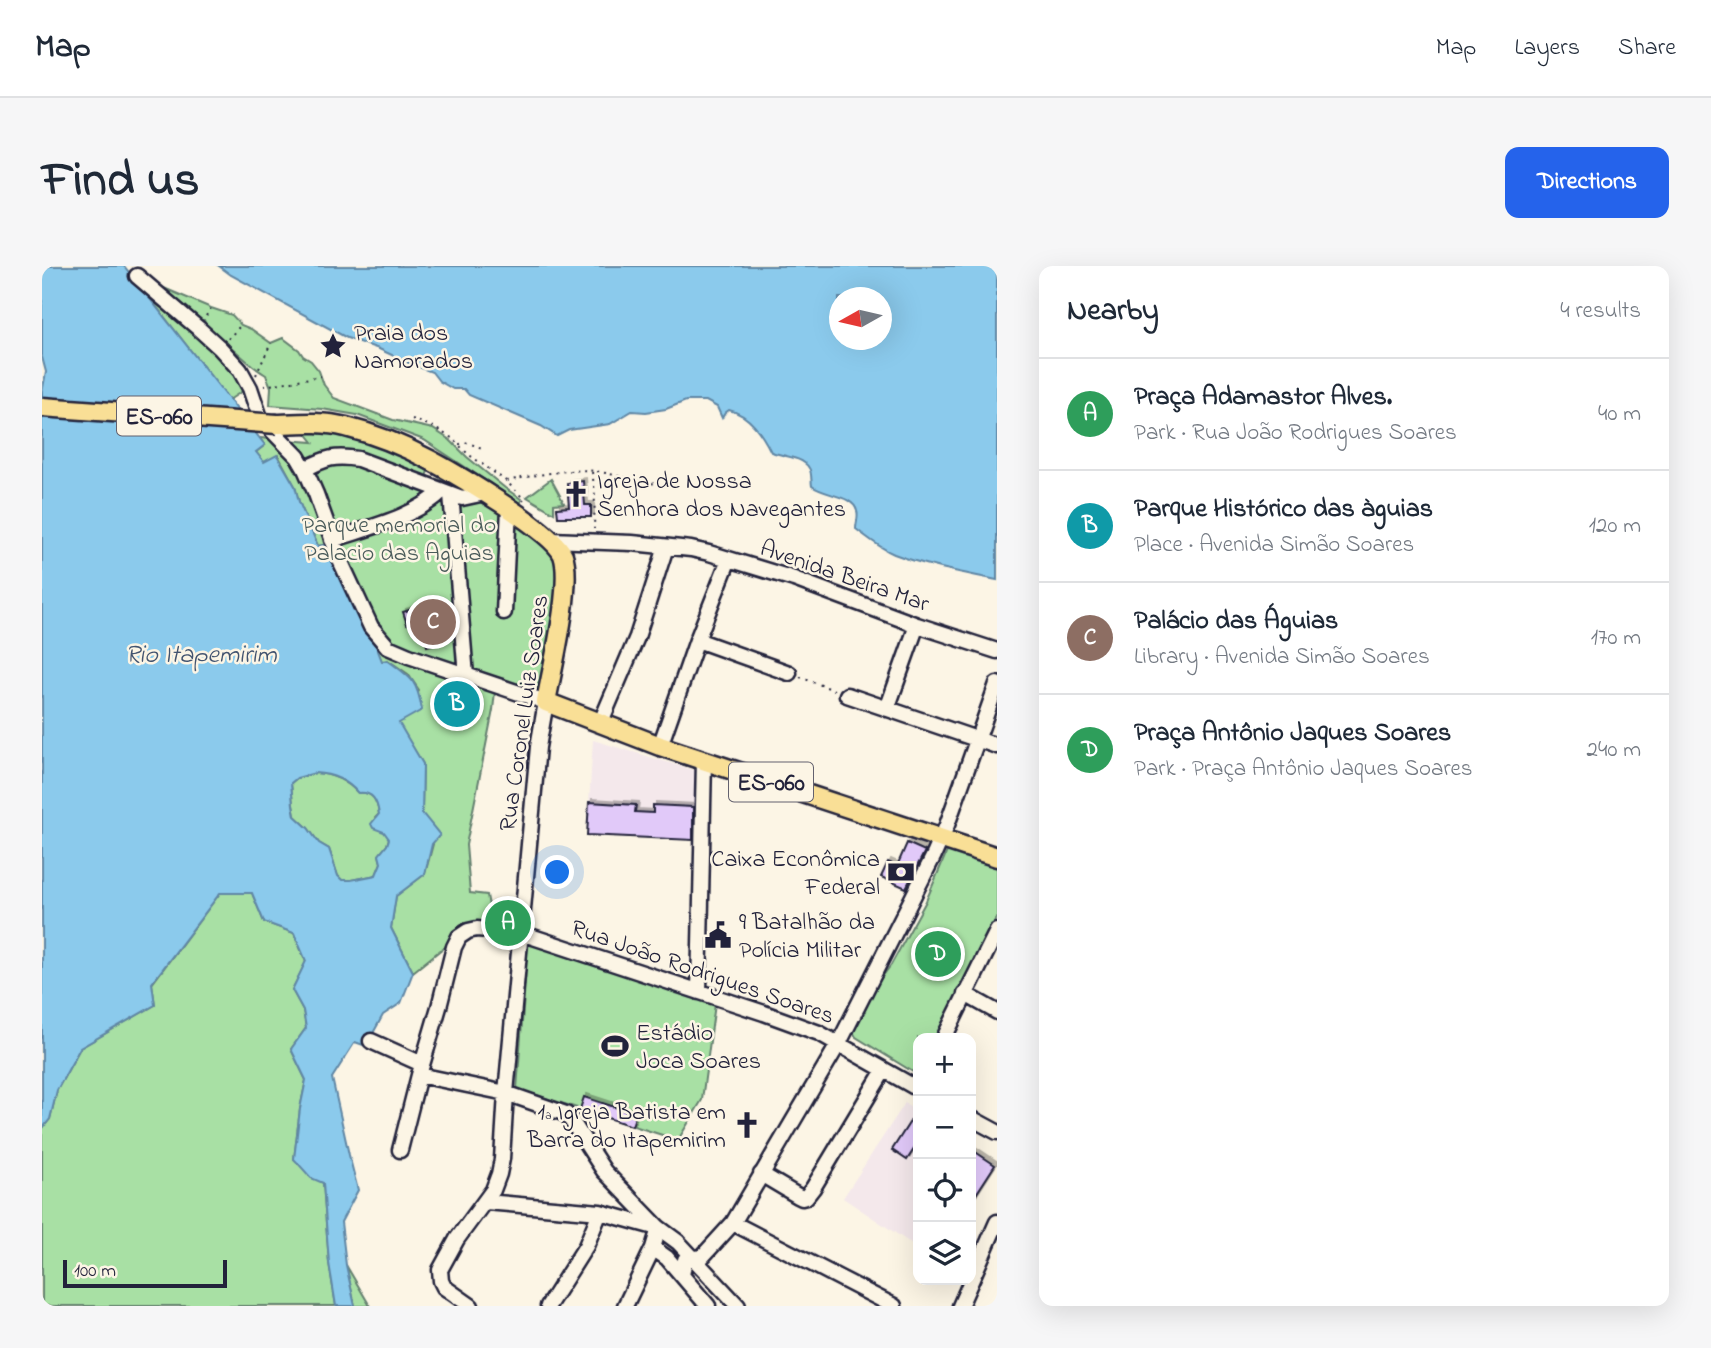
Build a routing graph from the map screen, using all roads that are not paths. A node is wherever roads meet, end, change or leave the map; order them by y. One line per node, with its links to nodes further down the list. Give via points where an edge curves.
1 (138, 276): 3 (street, via 240,370 260,418)
2 (42, 407): 5 (main road, ES-060, bridge, via 345,426 431,460)
3 (306, 469): 4 (street, via 326,458 343,456); 7 (street)
4 (447, 492): 5 (street, via 462,498); 7 (street, via 416,510); 16 (street)
5 (485, 493): 6 (main road, ES-060)
6 (515, 512): 8 (main road, ES-060); 11 (street)
7 (332, 540): 16 (street, via 371,627 388,647)
8 (550, 540): 9 (street, Avenida Beira Mar); 19 (main road, Rua Coronel Luiz Soares / ES-060, via 563,556 566,584)
9 (666, 547): 10 (street, Avenida Beira Mar); 21 (street, via 637,637)
10 (729, 559): 12 (street, Avenida Beira Mar); 13 (street)
11 (504, 612)
12 (917, 625): 14 (street, Avenida Beira Mar); 20 (street)
13 (696, 639): 15 (street); 23 (street)
14 (997, 651)
15 (789, 673)
16 (466, 676): 19 (street)
17 (997, 684): 22 (street)
18 (847, 695): 20 (street)
19 (546, 702): 21 (main road, ES-060); 29 (street, Rua Coronel Luiz Soares)
20 (887, 709): 22 (street)
21 (600, 724): 23 (main road, ES-060)
22 (977, 740): 24 (street); 26 (street)
23 (660, 746): 25 (main road, ES-060)
24 (997, 746)
25 (704, 760): 26 (main road, ES-060); 30 (street)
26 (941, 839): 27 (main road, ES-060); 35 (street)
27 (997, 857)
28 (997, 931): 31 (street)
29 (522, 933): 30 (street, Rua João Rodrigues Soares); 36 (street, Rua João Rodrigues Soares, via 477,929 457,941); 39 (street, Rua Coronel Luiz Soares)
30 (699, 992): 35 (street, Rua João Rodrigues Soares)
31 (965, 994): 32 (street); 33 (street)
32 (997, 1012)
33 (946, 1033)
34 (371, 1041): 36 (street)
35 (839, 1043): 37 (street, Rua João Rodrigues Soares); 43 (street)
36 (420, 1069): 39 (street); 42 (street)
37 (884, 1070): 38 (street, Rua João Rodrigues Soares); 43 (street, via 808,1195 798,1196)
38 (913, 1086)
39 (506, 1093): 44 (street, Rua Coronel Luiz Soares, via 502,1159); 48 (street, via 566,1114 604,1171)
40 (976, 1121): 41 (street)
41 (997, 1132)
42 (400, 1150)
43 (761, 1174): 47 (street)
44 (486, 1202): 45 (street); 52 (street, Rua Coronel Luiz Soares, via 440,1270 441,1281 452,1294)
45 (600, 1212): 48 (street); 53 (street, via 586,1246)
46 (997, 1222): 58 (street)
47 (733, 1223): 50 (street, via 702,1257); 57 (street)
48 (659, 1228): 49 (street); 50 (street)
49 (653, 1248): 51 (street); 54 (street)
50 (691, 1257): 51 (street, via 685,1260); 56 (street)
51 (682, 1275): 55 (street)
52 (471, 1306)
53 (548, 1306)
54 (625, 1306)
55 (708, 1306)
56 (738, 1306)
57 (894, 1306)
58 (960, 1306)

